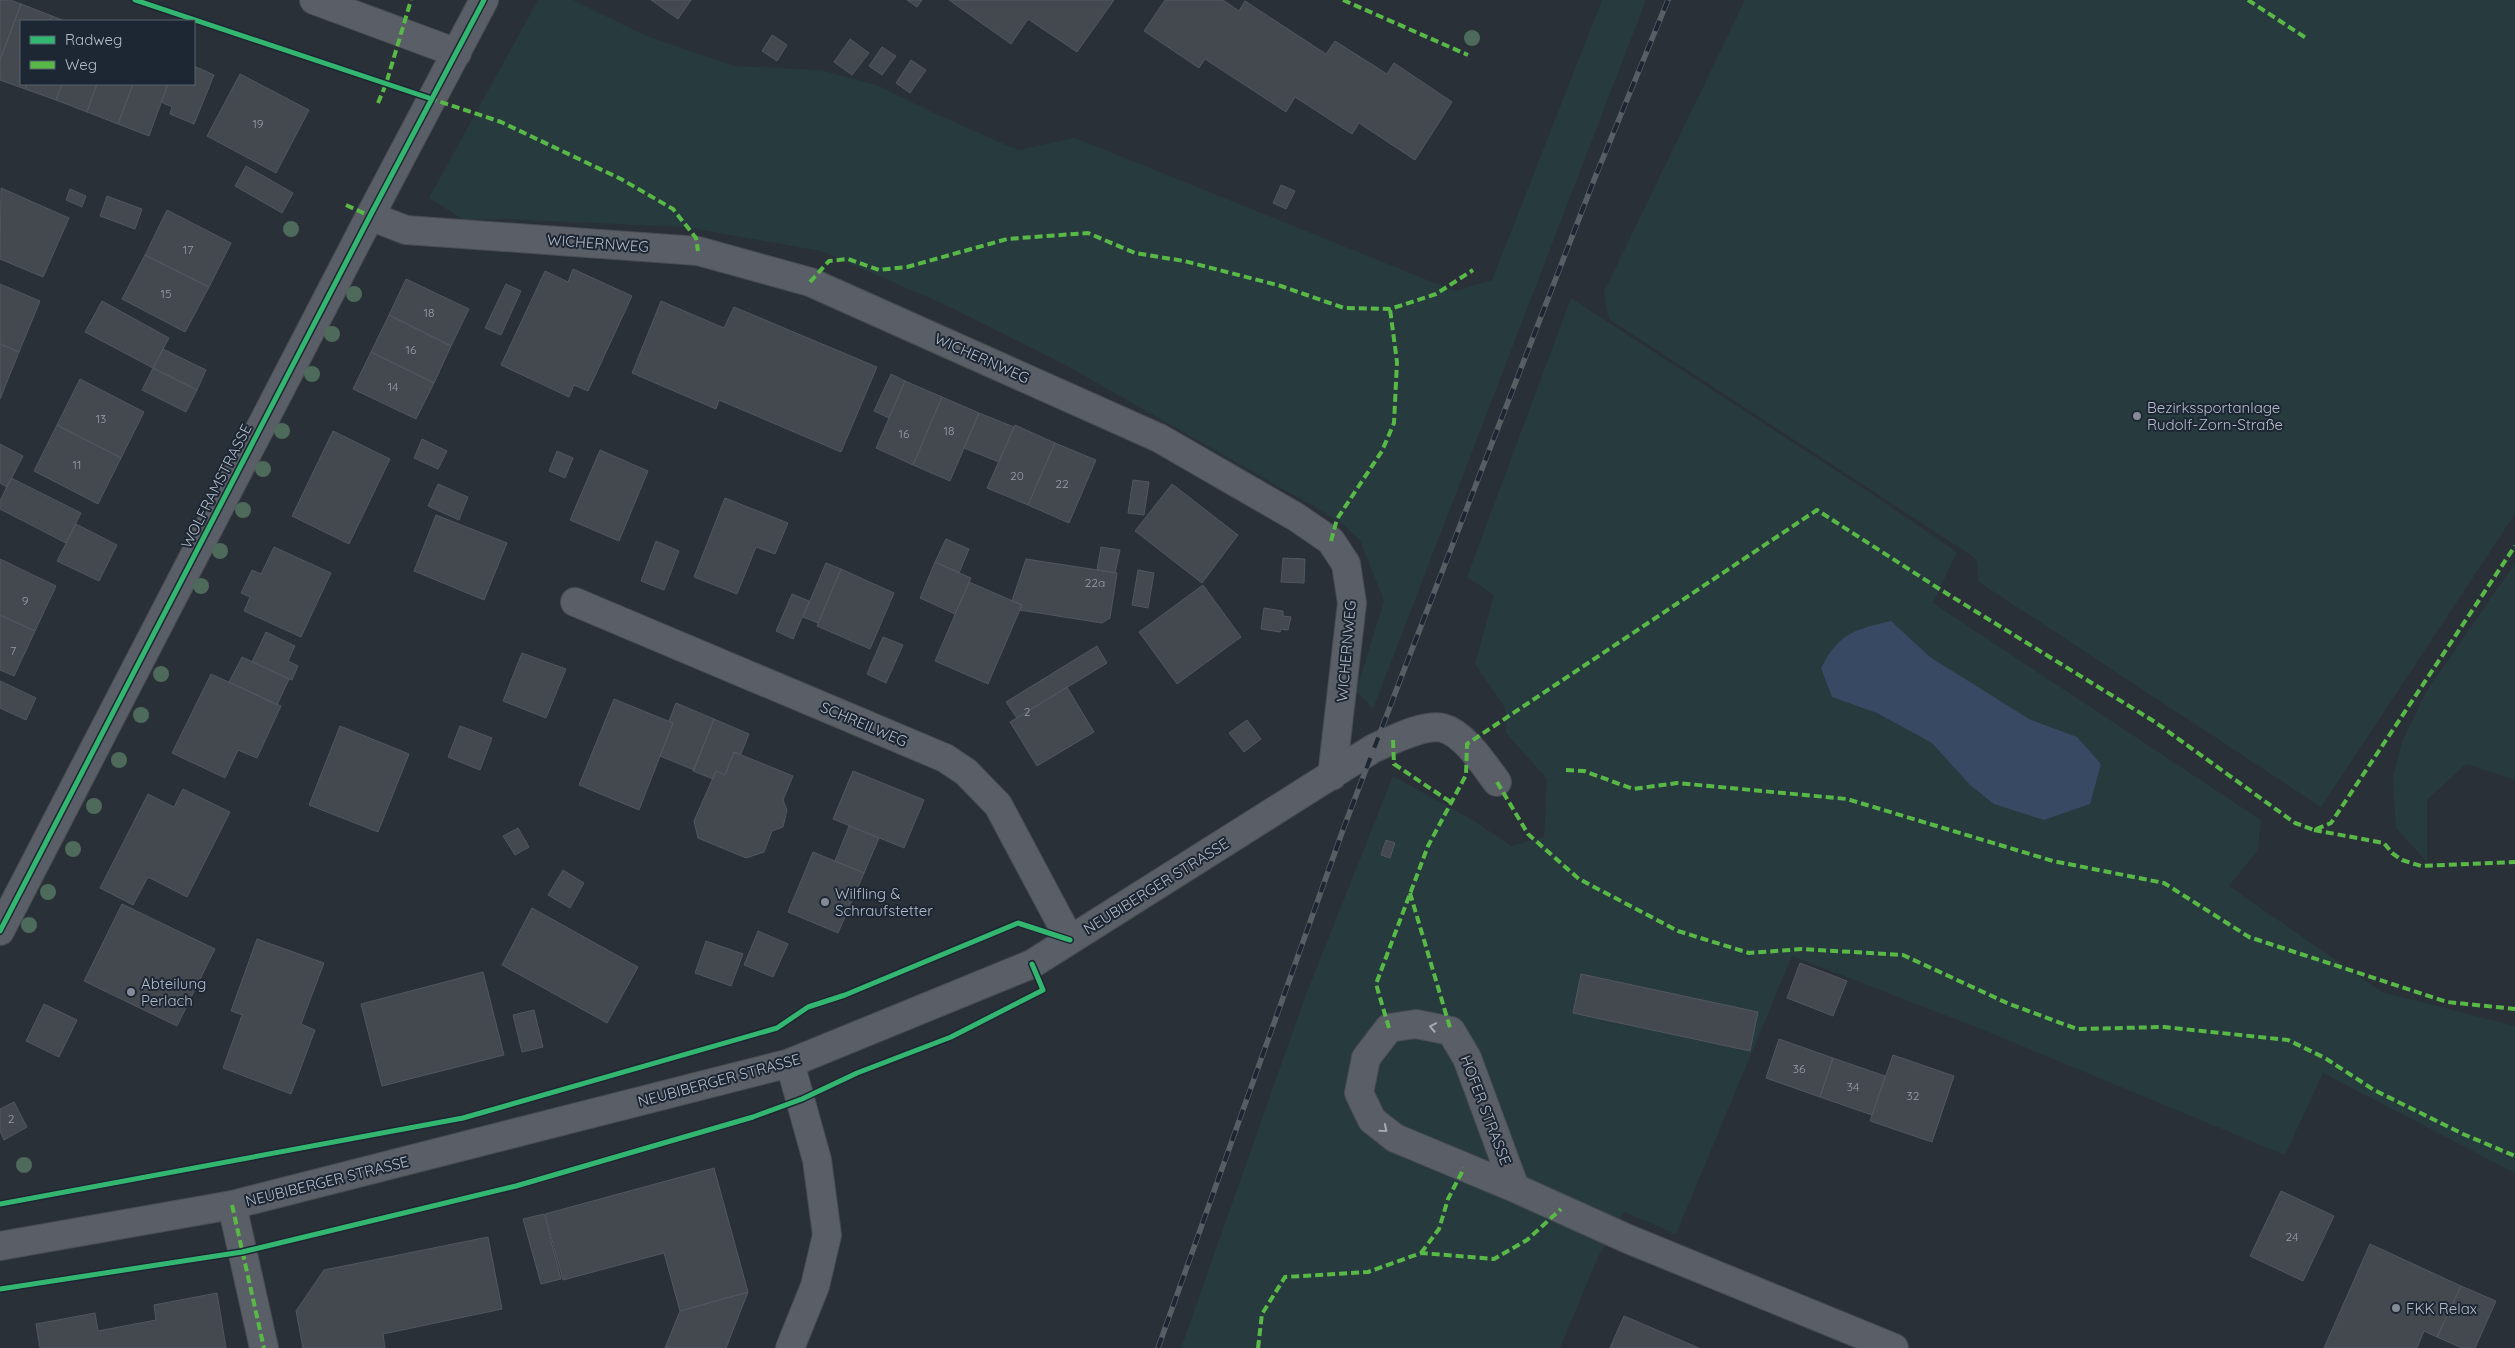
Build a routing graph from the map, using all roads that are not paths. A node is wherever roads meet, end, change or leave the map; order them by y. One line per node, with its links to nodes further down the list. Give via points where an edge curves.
1 (314, 0): 3 (street)
2 (484, 0): 3 (street, WOLFRAMSTRASSE)
3 (457, 53): 4 (street, WOLFRAMSTRASSE)
4 (370, 216): 6 (street, WICHERNWEG, via 406,230 698,251 810,282 1159,438 1287,512 1331,541 1346,564 1352,603); 8 (street, WOLFRAMSTRASSE)
5 (575, 602): 9 (street, SCHREILWEG, via 945,758 966,772 998,804)
6 (1332, 776): 7 (street, NEUBIBERGER STRASSE, via 1374,748 1413,731 1443,728 1468,744); 9 (street, NEUBIBERGER STRASSE)
7 (1497, 782)
8 (0, 931)
9 (1070, 940): 10 (street, NEUBIBERGER STRASSE, via 1032,964)
10 (790, 1063): 12 (street, NEUBIBERGER STRASSE); 15 (street, via 817,1160 827,1235 815,1286)
11 (1516, 1188): 11 (street, HOFER STRASSE, one-way to 11, via 1467,1058 1451,1031 1416,1024 1388,1028 1366,1058 1359,1093 1372,1120 1395,1138); 16 (street, HOFER STRASSE, via 1628,1239)
12 (232, 1205): 13 (street, NEUBIBERGER STRASSE); 14 (street)
13 (0, 1246)
14 (264, 1348)
15 (790, 1348)
16 (1894, 1348)

